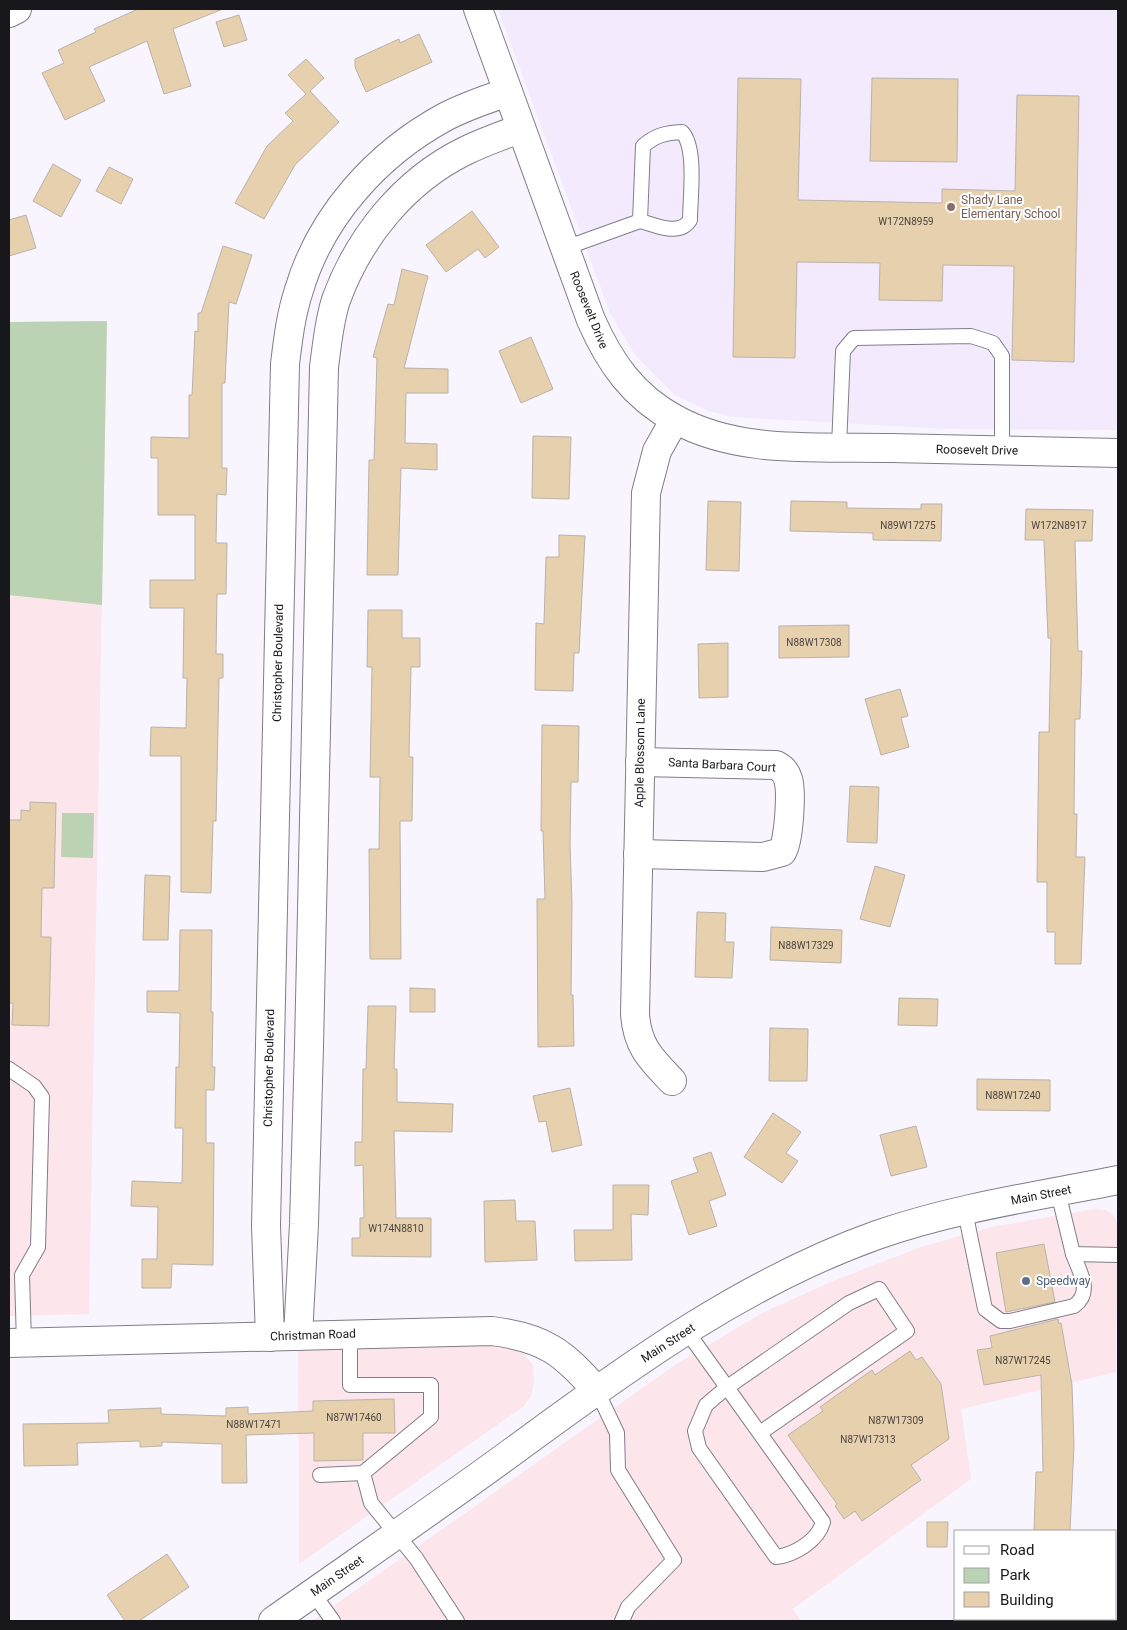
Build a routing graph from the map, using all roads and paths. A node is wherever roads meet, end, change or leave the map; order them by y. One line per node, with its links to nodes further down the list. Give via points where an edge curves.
1 (17, 9): 3 (street)
2 (478, 9): 4 (street, Roosevelt Drive)
3 (9, 13)
4 (508, 92): 5 (street, Roosevelt Drive); 24 (street, Christopher Boulevard, via 424,129 360,182 321,238 299,289 291,322 285,364 266,1226)
5 (521, 128): 7 (street, Roosevelt Drive); 23 (street, via 464,151 425,176 389,209 355,257 336,301 329,330 324,367 309,1046)
6 (640, 221): 6 (lane, via 643,146 665,133 682,132 691,150 690,220 686,226 676,230); 7 (lane)
7 (565, 248): 8 (street, Roosevelt Drive, via 605,351 636,390)
8 (675, 419): 9 (street, Roosevelt Drive, via 704,432 741,442); 12 (street, Apple Blossom Lane, via 657,452 646,493)
9 (839, 447): 10 (street, Roosevelt Drive); 10 (lane, via 843,351 854,338 971,336 993,343 1002,356)
10 (1002, 450): 11 (street, Roosevelt Drive)
11 (1118, 453)
12 (640, 762): 13 (street, Apple Blossom Lane); 13 (street, Santa Barbara Court, via 776,765 783,769 789,780 788,829 787,844 782,852 763,857)
13 (638, 854): 15 (street, Apple Blossom Lane, via 636,1032 648,1057)
14 (9, 1069): 25 (lane, via 34,1086 42,1097 38,1246 22,1276)
15 (672, 1081)
16 (1118, 1180): 17 (street, Main Street)
17 (1058, 1192): 18 (street, Main Street); 19 (lane)
18 (965, 1211): 19 (lane, via 985,1309 1001,1321 1074,1306 1082,1300 1086,1289); 21 (street, Main Street, via 877,1235 794,1270)
19 (1073, 1254): 20 (lane)
20 (1118, 1255)
21 (686, 1330): 26 (lane); 27 (street, Main Street)
22 (350, 1334): 23 (street, Christman Road); 27 (street, Christman Road, via 471,1330 509,1333 546,1344 559,1352); 29 (lane, via 350,1385 431,1385 431,1417)
23 (298, 1336): 24 (street, Christman Road)
24 (270, 1337): 25 (street, Christman Road)
25 (17, 1343)
26 (726, 1388): 28 (lane); 28 (lane, via 706,1405 694,1431 700,1448 776,1557 788,1556 820,1533 823,1522); 28 (lane, via 849,1303 879,1289 907,1331)
27 (597, 1391): 31 (street, Main Street); 36 (lane, via 617,1433 618,1470 674,1560 628,1607)
28 (760, 1433)
29 (364, 1473): 30 (lane); 31 (lane, via 371,1503)
30 (320, 1475)
31 (396, 1534): 32 (street, Main Street); 35 (lane, via 416,1558)
32 (314, 1593): 33 (street, Main Street); 34 (lane)
33 (273, 1621)
34 (333, 1621)
35 (457, 1621)
36 (622, 1621)

